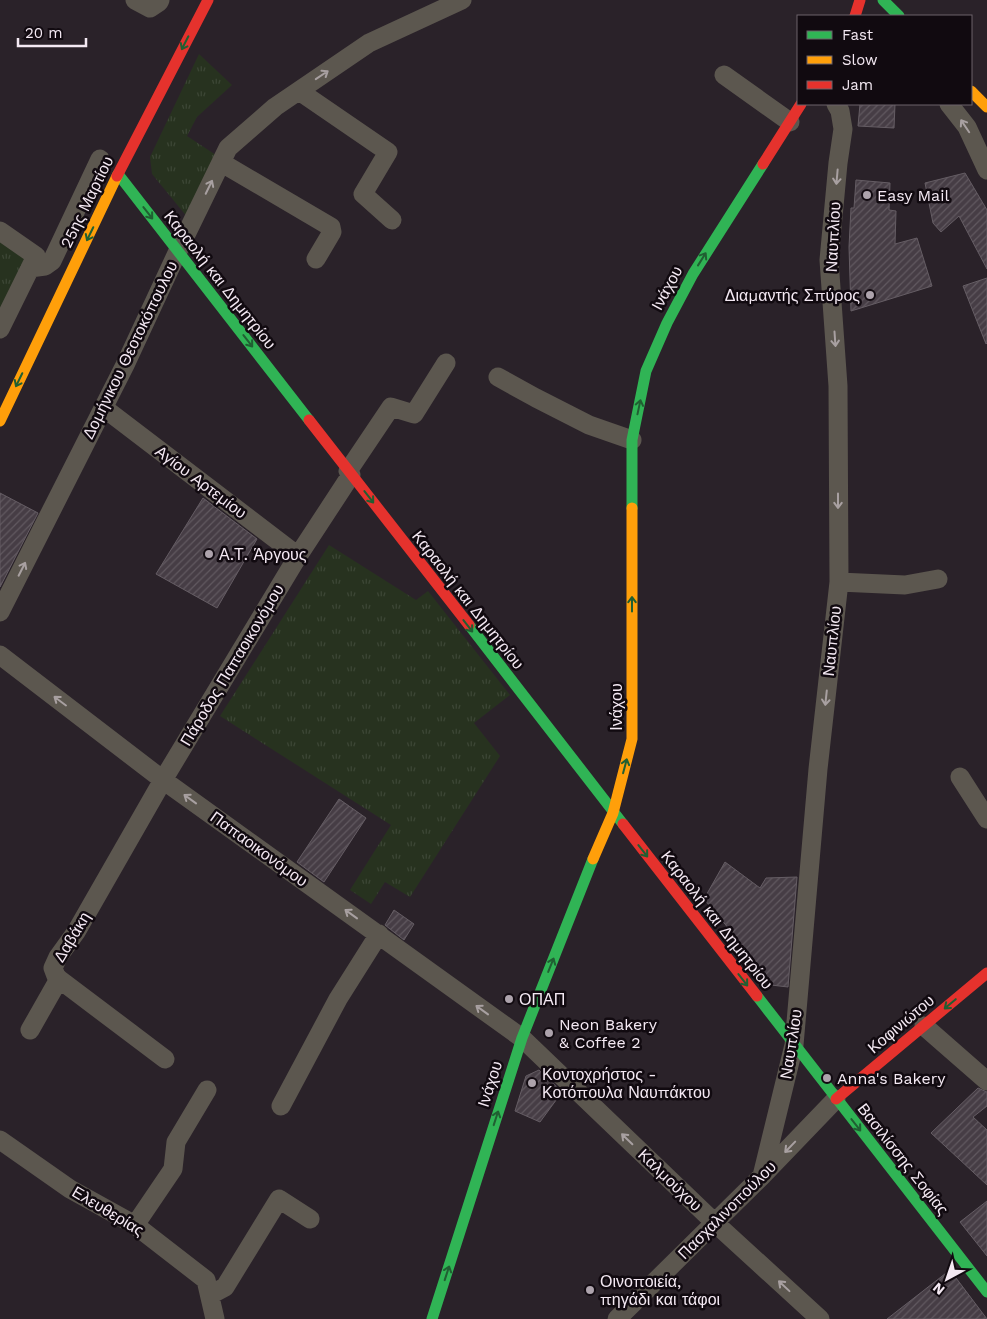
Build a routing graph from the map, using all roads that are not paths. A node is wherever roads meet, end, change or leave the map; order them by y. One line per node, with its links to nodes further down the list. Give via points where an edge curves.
1 (135, 0): 2 (street, via 150,8)
2 (160, 0)
3 (208, 0): 23 (main road, 25ης Μαρτίου, one-way to 23)
4 (462, 0): 10 (street, Δομήνικου Θεοτοκόπουλου, one-way to 4, via 369,43)
5 (860, 0): 7 (main road)
6 (884, 0): 8 (main road)
7 (855, 15)
8 (898, 15)
9 (724, 75): 17 (street)
10 (298, 91): 21 (street, Δομήνικου Θεοτοκόπουλου, via 228,148); 24 (street, via 388,152 363,194)
11 (972, 92): 16 (main road)
12 (800, 105): 17 (main road, Ινάχου)
13 (837, 105): 18 (street, Ναυπλίου)
14 (846, 105): 18 (street)
15 (950, 105): 19 (street, one-way to 15)
16 (987, 107)
17 (790, 122): 34 (main road, Ινάχου, one-way to 17, via 646,371 667,323 693,274)
18 (843, 129): 38 (street, Ναυπλίου, one-way to 38, via 829,260 838,386)
19 (983, 145): 22 (street)
20 (100, 160): 28 (street, via 52,261 45,266)
21 (222, 163): 26 (street, Δομήνικου Θεοτοκόπουλου, one-way to 21); 27 (street, via 331,227 332,232)
22 (987, 170)
23 (118, 174): 26 (main road, Καραολή και Δημητρίου, one-way to 26); 33 (main road, 25ης Μαρτίου, one-way to 33)
24 (392, 220)
25 (0, 231): 28 (street)
26 (178, 251): 32 (street, Δομήνικου Θεοτοκόπουλου); 35 (main road, Καραολή και Δημητρίου, one-way to 35)
27 (316, 259)
28 (33, 262): 29 (street)
29 (0, 329)
30 (446, 363): 35 (street, Πάροδος Παπαοικονόμου, via 414,414 391,407)
31 (498, 376): 34 (street, via 589,425)
32 (104, 408): 36 (street, Αγίου Αρτεμίου); 39 (street, Δομήνικου Θεοτοκόπουλου, one-way to 32)
33 (0, 421)
34 (632, 440): 43 (main road, Ινάχου, one-way to 34, via 632,739)
35 (350, 473): 36 (street, Πάροδος Παπαοικονόμου); 43 (main road, Καραολή και Δημητρίου, one-way to 43)
36 (298, 556): 42 (street, Πάροδος Παπαοικονόμου)
37 (938, 579): 38 (street, via 905,585)
38 (839, 582): 51 (street, Ναυπλίου, one-way to 51, via 818,769)
39 (0, 612)
40 (0, 655): 42 (street, Παπαοικονόμου, one-way to 40)
41 (960, 777): 44 (street)
42 (163, 780): 45 (street, Παπαοικονόμου, one-way to 42); 47 (street, Δαβάκη, via 76,932 58,957 53,968)
43 (613, 813): 50 (main road, Ινάχου, one-way to 43); 51 (main road, Καραολή και Δημητρίου, one-way to 51)
44 (987, 819)
45 (379, 934): 50 (street, Παπαοικονόμου, one-way to 45); 56 (street, via 334,1007)
46 (987, 973): 48 (main road, Κοφινιώτου, one-way to 48)
47 (59, 979): 49 (street); 52 (street, Δαβάκη)
48 (924, 1026): 53 (street); 55 (main road, Κοφινιώτου)
49 (30, 1030)
50 (522, 1038): 60 (street, Καλμούχου, one-way to 50); 65 (main road, Ινάχου, one-way to 50)
51 (794, 1045): 55 (main road, Βασιλίσσης Σοφίας); 58 (street, Ναυπλίου)
52 (165, 1059)
53 (987, 1081)
54 (207, 1090): 61 (street, via 176,1142 173,1169)
55 (836, 1099): 58 (street, Πασχαλινοπούλου, one-way to 58); 62 (main road, Βασιλίσσης Σοφίας, one-way to 62)
56 (281, 1106)
57 (0, 1140): 61 (street, Ελευθερίας, via 70,1189)
58 (762, 1176): 60 (street, Πασχαλινοπούλου)
59 (310, 1219): 63 (street, via 279,1199 224,1287)
60 (715, 1223): 66 (street, Πασχαλινοπούλου); 67 (street, Καλμούχου, one-way to 60)
61 (135, 1225): 63 (street, Ελευθερίας, via 206,1280)
62 (987, 1292)
63 (210, 1295): 64 (street, Ελευθερίας)
64 (215, 1319)
65 (432, 1319)
66 (617, 1319)
67 (820, 1319)

